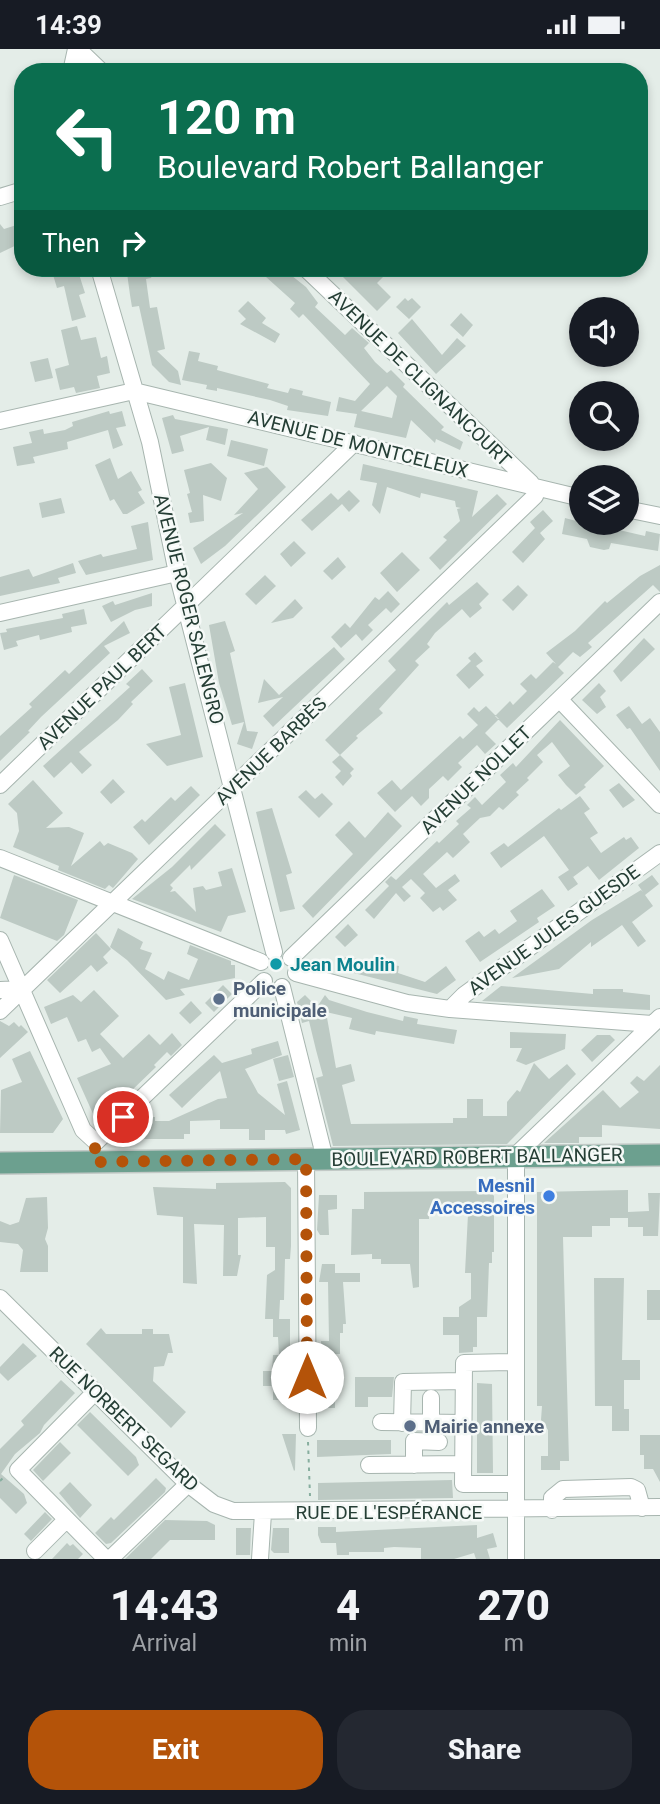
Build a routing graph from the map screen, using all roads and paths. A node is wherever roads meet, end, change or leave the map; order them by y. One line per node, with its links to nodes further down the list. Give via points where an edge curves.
1 (77, 49): 2 (street)
2 (92, 63)
3 (102, 277): 5 (street, AVENUE ROGER SALENGRO)
4 (314, 277): 8 (street, AVENUE DE CLIGNANCOURT)
5 (134, 391): 6 (street); 7 (street, AVENUE DE MONTCELEUX); 14 (street, AVENUE ROGER SALENGRO, via 150,442)
6 (0, 421)
7 (354, 443): 9 (street, AVENUE DE MONTCELEUX); 16 (street, AVENUE PAUL BERT)
8 (503, 459): 9 (street); 10 (street, AVENUE DE CLIGNANCOURT)
9 (494, 477): 10 (street, AVENUE DE MONTCELEUX)
10 (537, 488): 11 (street, AVENUE DE MONTCELEUX); 20 (street, AVENUE BARBÈS, via 535,496)
11 (569, 495)
12 (639, 512): 13 (street)
13 (660, 516)
14 (177, 573): 16 (street, AVENUE ROGER SALENGRO); 17 (street)
15 (660, 602): 18 (street, AVENUE NOLLET)
16 (186, 605): 19 (street, AVENUE PAUL BERT); 20 (street, AVENUE ROGER SALENGRO)
17 (0, 613)
18 (560, 699): 21 (street); 27 (street, AVENUE NOLLET)
19 (0, 785)
20 (233, 787): 24 (street, AVENUE BARBÈS); 26 (street, AVENUE ROGER SALENGRO)
21 (660, 805)
22 (660, 853): 32 (street, AVENUE JULES GUESDE)
23 (0, 859): 24 (street)
24 (112, 904): 26 (street); 30 (street, AVENUE BARBÈS)
25 (0, 940): 30 (street)
26 (268, 957): 27 (street, via 284,953); 28 (street, via 260,972)
27 (294, 965): 29 (street, via 291,982); 32 (street, via 407,1003)
28 (264, 981): 29 (street); 35 (street)
29 (282, 987): 38 (street)
30 (22, 989): 31 (street); 33 (street, AVENUE BARBÈS); 35 (street)
31 (0, 990)
32 (450, 1009): 34 (street)
33 (0, 1011)
34 (656, 1020): 36 (street)
35 (95, 1152): 38 (main road, BOULEVARD ROBERT BALLANGER); 39 (main road, BOULEVARD ROBERT BALLANGER)
36 (516, 1155): 37 (main road, BOULEVARD ROBERT BALLANGER); 38 (main road, BOULEVARD ROBERT BALLANGER); 41 (street)
37 (660, 1155)
38 (316, 1159): 49 (street)
39 (0, 1163)
40 (0, 1298): 43 (street, RUE NORBERT SEGARD)
41 (516, 1362): 42 (street, via 464,1363); 55 (street)
42 (464, 1381): 46 (street, via 402,1382); 48 (street)
43 (96, 1391): 54 (street, RUE NORBERT SEGARD); 60 (street, via 18,1470)
44 (431, 1398): 47 (street)
45 (381, 1423): 46 (street)
46 (402, 1423): 47 (street)
47 (431, 1423): 48 (street)
48 (464, 1423): 51 (street)
49 (308, 1428): 57 (path)
50 (439, 1442): 53 (street, via 414,1441)
51 (463, 1464): 53 (street); 55 (street, via 463,1483)
52 (369, 1465): 53 (street)
53 (414, 1465)
54 (188, 1484): 59 (street, RUE NORBERT SEGARD, via 214,1504); 62 (street)
55 (516, 1485): 58 (street)
56 (660, 1507): 58 (street, RUE DE L'ESPÉRANCE)
57 (310, 1511): 58 (street, RUE DE L'ESPÉRANCE); 59 (street, RUE DE L'ESPÉRANCE)
58 (516, 1511): 64 (street)
59 (263, 1513): 63 (street)
60 (66, 1520): 61 (street); 62 (street)
61 (36, 1551)
62 (108, 1559)
63 (260, 1559)
64 (516, 1559)

